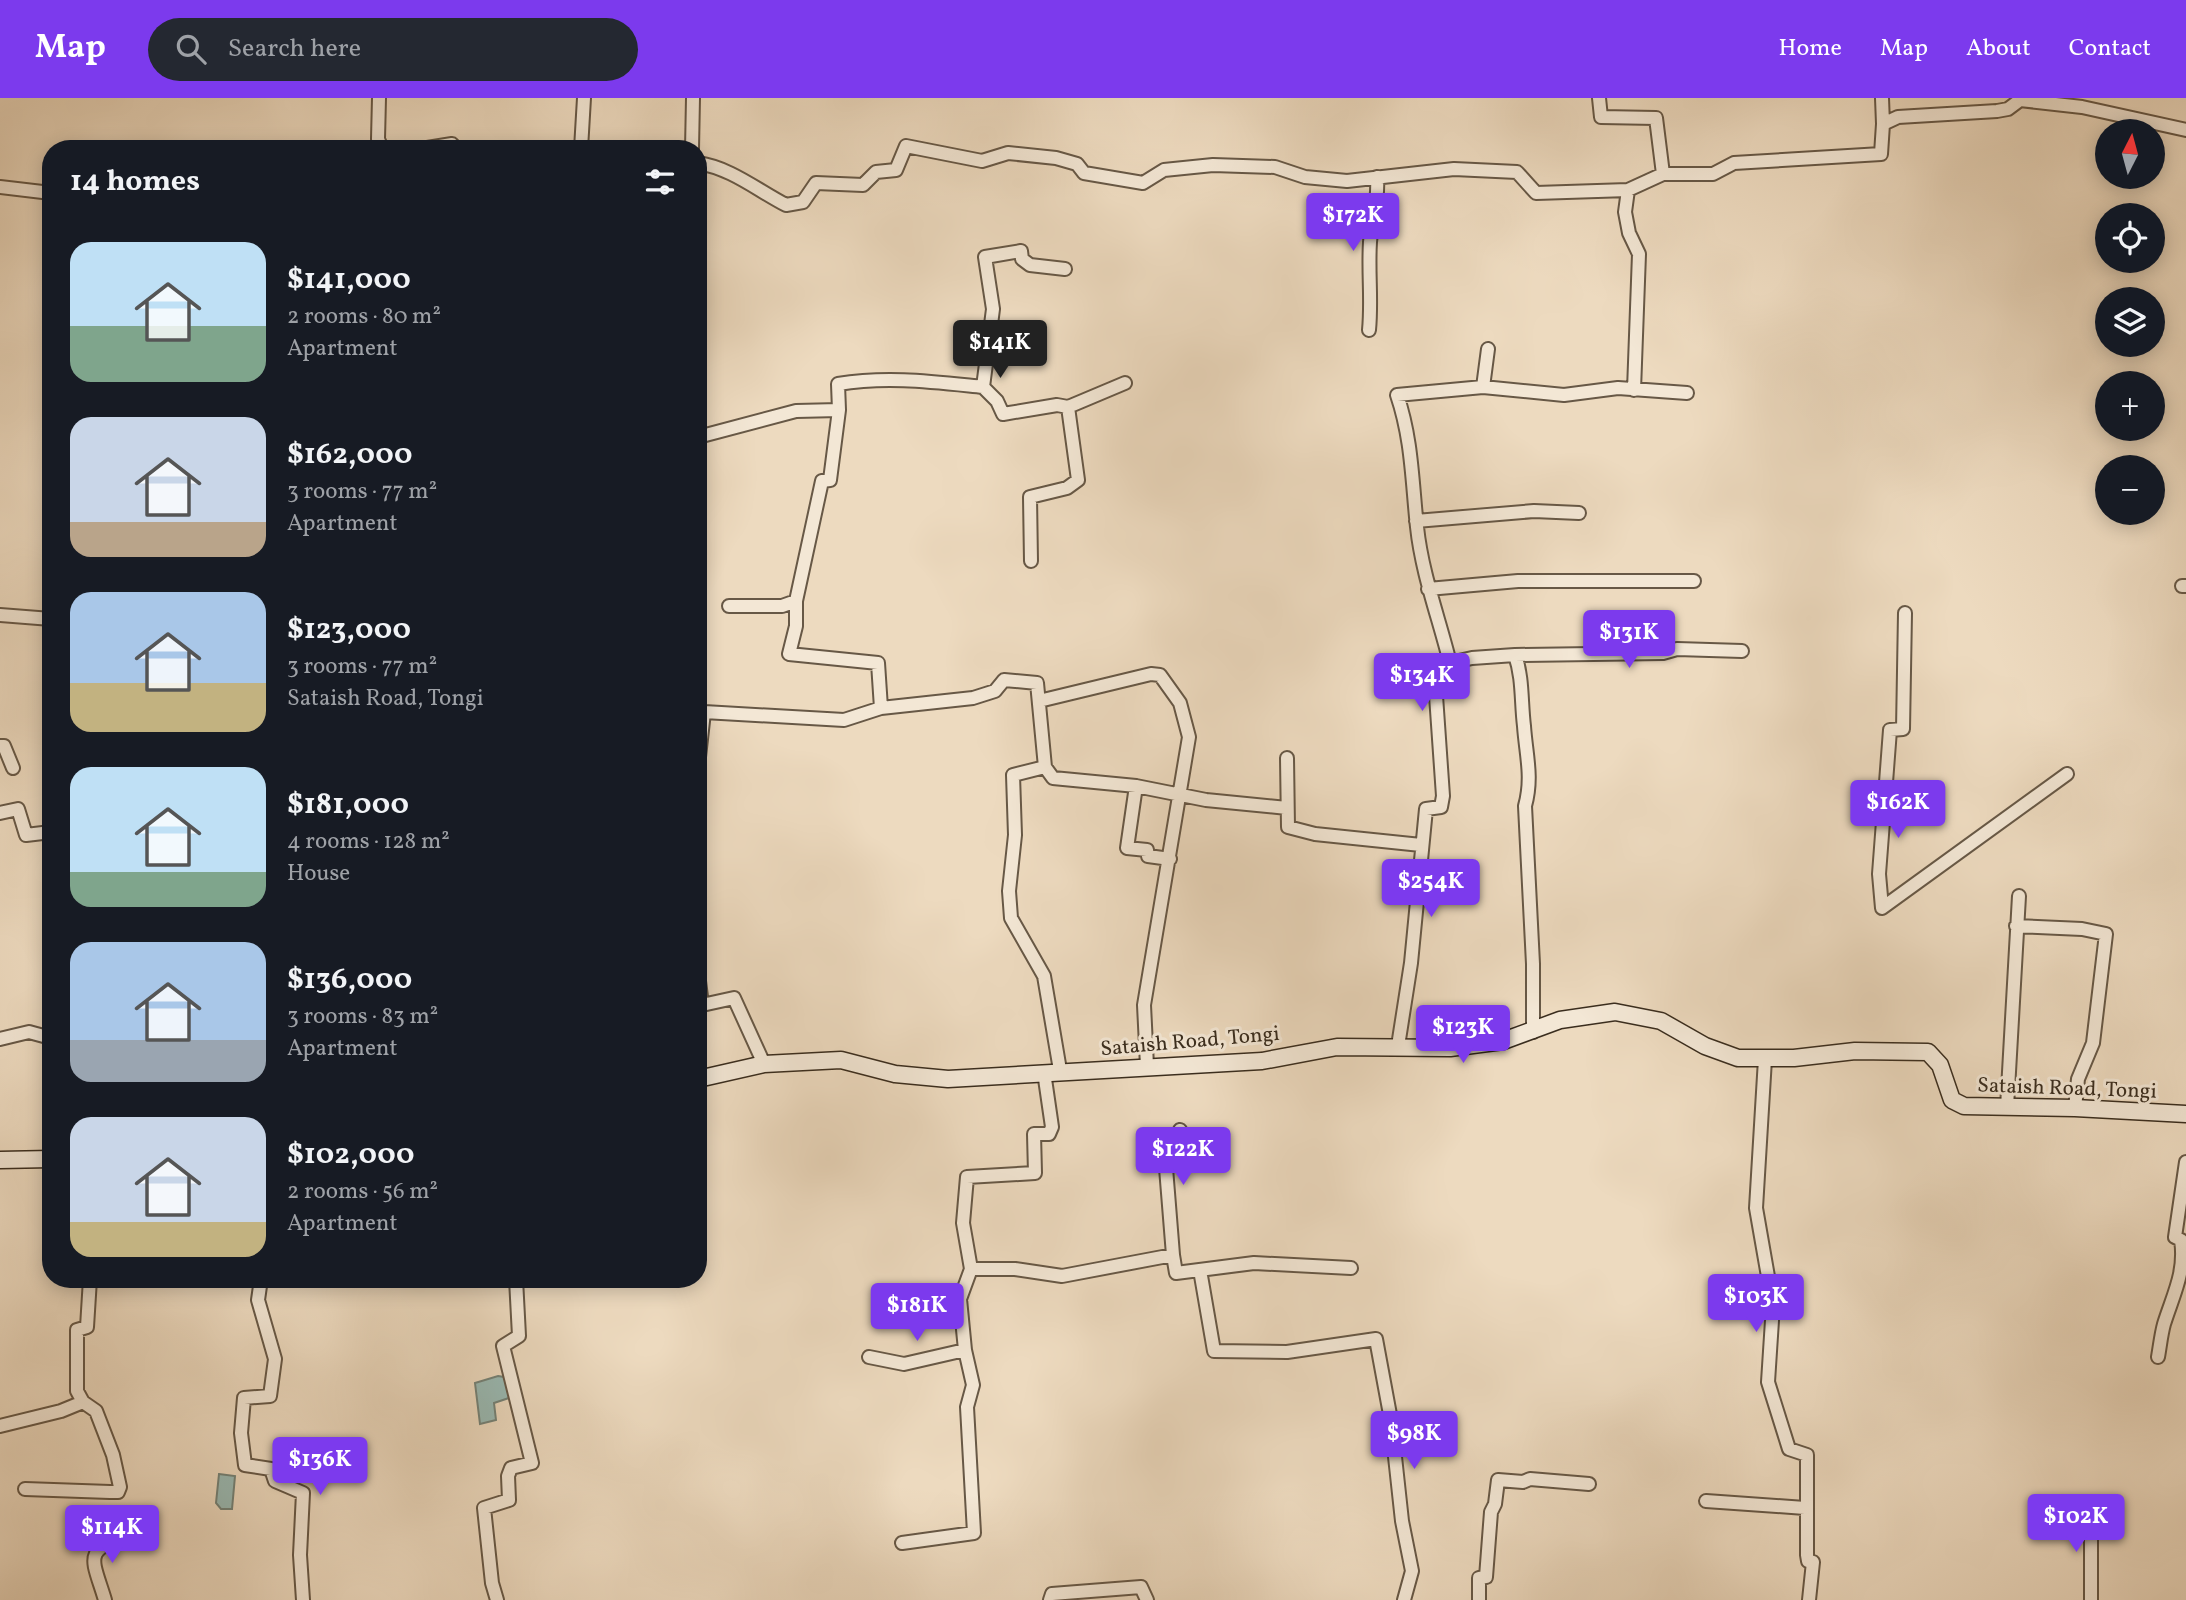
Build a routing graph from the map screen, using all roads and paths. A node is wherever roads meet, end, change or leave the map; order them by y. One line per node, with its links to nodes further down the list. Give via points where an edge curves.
1 (379, 98): 8 (street)
2 (584, 98): 9 (street)
3 (693, 98): 10 (street)
4 (1599, 98): 12 (street, via 1601,117 1656,118)
5 (1882, 98): 6 (street)
6 (1883, 124): 7 (street, via 1912,115 2008,109 2025,100 2082,107); 12 (street, via 1881,154 1734,163 1713,174)
7 (2186, 131)
8 (378, 140)
9 (582, 140)
10 (692, 140)
11 (707, 164): 13 (street, via 732,173 786,205 803,202 816,183 863,185 876,172 896,170 906,146 982,161 1009,153 1056,158 1077,164 1084,173 1143,183 1164,170 1213,165 1275,167 1305,177 1347,181)
12 (1663, 174): 15 (street)
13 (1377, 177): 15 (street, via 1485,170 1517,172 1535,193); 18 (street, via 1370,239 1373,300)
14 (0, 187): 16 (street)
15 (1628, 190): 23 (street, via 1625,212 1639,254)
16 (42, 192)
17 (1065, 269): 21 (street, via 1031,265 1022,259 1021,251 985,257 993,309)
18 (1369, 330)
19 (1488, 349): 22 (street)
20 (1125, 383): 25 (street)
21 (983, 387): 25 (street, via 1003,414); 26 (street, via 918,379 848,382 838,384)
22 (1483, 387): 23 (street, via 1564,395); 29 (street, via 1396,395 1407,425)
23 (1634, 390): 24 (street)
24 (1687, 393)
25 (1068, 407): 30 (street, via 1078,480 1067,488 1030,497)
26 (839, 410): 27 (street, via 796,411); 33 (street, via 830,480 822,481)
27 (707, 435)
28 (1579, 513): 29 (street, via 1534,511)
29 (1416, 521): 32 (street)
30 (1031, 561)
31 (1694, 581): 32 (street, via 1543,581)
32 (1428, 589): 40 (street)
33 (796, 601): 34 (street, via 782,606); 42 (street, via 789,654 878,663)
34 (729, 606)
35 (1905, 613): 48 (street, via 1903,729 1889,730 1879,874 1882,908)
36 (0, 615): 37 (street)
37 (42, 618)
38 (1742, 651): 39 (street)
39 (1515, 655): 40 (street); 59 (street, via 1530,761 1524,806)
40 (1450, 663): 54 (street, via 1434,667 1443,796 1441,807 1426,809)
41 (1039, 701): 42 (street, via 1037,683 1004,680 995,691 973,698); 46 (street); 50 (street, via 1160,675 1180,703 1189,737)
42 (881, 708): 43 (street, via 844,720)
43 (707, 711)
44 (0, 746): 47 (street)
45 (1287, 758): 51 (street)
46 (1045, 767): 49 (street, via 1053,778); 66 (street, via 1013,775 1015,835 1009,891 1011,918 1044,976)
47 (13, 768)
48 (2067, 774)
49 (1136, 786): 50 (street); 55 (street, via 1128,848)
50 (1181, 794): 51 (street); 55 (street)
51 (1287, 808): 54 (street, via 1288,827)
52 (0, 813): 53 (street, via 18,809 26,835)
53 (42, 833)
54 (1421, 845): 62 (street)
55 (1170, 859): 65 (street, via 1144,1005)
56 (2019, 896): 57 (street)
57 (2016, 926): 68 (street); 69 (street, via 2106,934 2095,1030 2078,1079)
58 (707, 1004): 64 (street, via 734,998)
59 (1533, 1032): 62 (street, Sataish Road, Tongi, via 1450,1048); 63 (street, Sataish Road, Tongi, via 1591,1014 1639,1015 1661,1021 1722,1054)
60 (42, 1036): 61 (street, via 29,1032)
61 (0, 1039)
62 (1398, 1046): 65 (street, Sataish Road, Tongi, via 1337,1047 1262,1061)
63 (1765, 1059): 68 (street, Sataish Road, Tongi, via 1855,1051 1927,1052 1940,1065 1957,1104); 91 (street, via 1756,1208 1773,1306 1768,1382 1789,1449 1807,1455)
64 (764, 1064): 66 (street, Sataish Road, Tongi, via 841,1060 926,1078); 67 (street, Sataish Road, Tongi)
65 (1147, 1066): 66 (street, Sataish Road, Tongi, via 1100,1072)
66 (1052, 1071): 77 (street, via 1052,1127 1049,1134 1034,1134 1035,1173 967,1177 962,1223)
67 (707, 1077)
68 (2007, 1107): 69 (street, Sataish Road, Tongi)
69 (2075, 1108): 70 (street, Sataish Road, Tongi)
70 (2186, 1115)
71 (1180, 1130): 75 (street, via 1183,1149 1166,1168)
72 (42, 1159): 73 (street)
73 (0, 1160)
74 (2186, 1162): 84 (street, via 2175,1237 2181,1240 2184,1255 2179,1289 2164,1325)
75 (1173, 1255): 77 (street, via 1062,1276); 78 (street, via 1176,1273)
76 (1351, 1268): 78 (street, via 1254,1263)
77 (971, 1269): 82 (street, via 960,1299)
78 (1200, 1270): 99 (street, via 1213,1351 1287,1352 1376,1339 1412,1571)
79 (89, 1288): 85 (street, via 87,1327 77,1330 75,1379)
80 (260, 1288): 95 (street, via 258,1300 275,1359 270,1396 244,1398 244,1465 271,1469 275,1481 303,1493)
81 (516, 1288): 96 (street, via 519,1336 503,1346 532,1463 511,1468 509,1500 484,1508)
82 (965, 1350): 83 (street, via 904,1364); 93 (street, via 973,1385 967,1407 974,1533)
83 (869, 1357)
84 (2158, 1357)
85 (83, 1402): 86 (street); 88 (street, via 96,1411 113,1455 118,1492)
86 (0, 1426)
87 (1589, 1484): 100 (street, via 1497,1480 1486,1577 1479,1578)
88 (25, 1489)
89 (1706, 1501): 91 (street)
90 (2091, 1507): 102 (street)
91 (1805, 1508): 101 (street, via 1808,1561 1813,1562)
92 (130, 1534): 94 (street, via 96,1551 93,1560)
93 (902, 1543)
94 (105, 1600)
95 (303, 1600)
96 (498, 1600)
97 (1050, 1600): 98 (street, via 1052,1594 1141,1587)
98 (1147, 1600)
99 (1404, 1600)
100 (1479, 1600)
101 (1809, 1600)
102 (2091, 1600)

